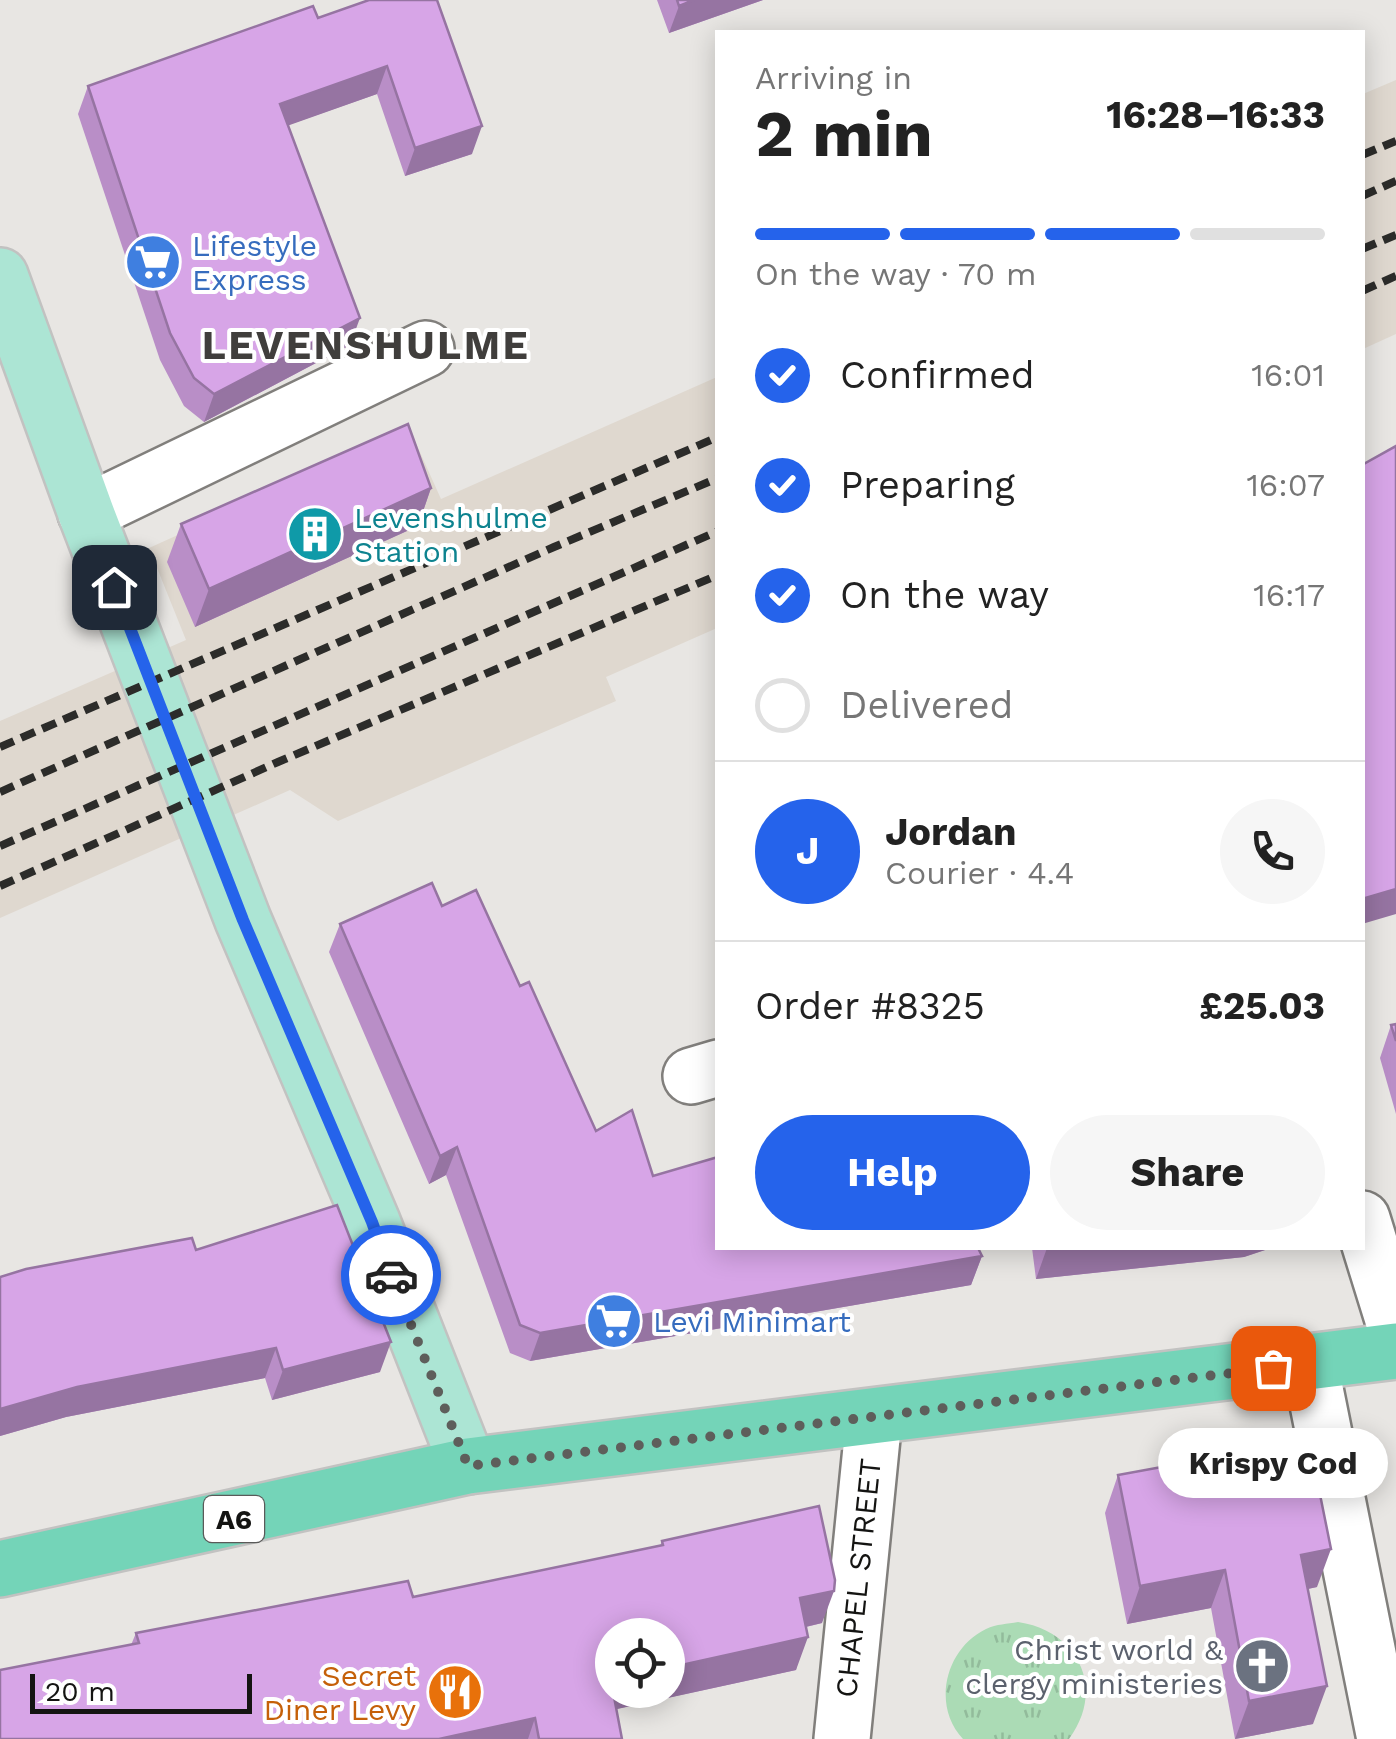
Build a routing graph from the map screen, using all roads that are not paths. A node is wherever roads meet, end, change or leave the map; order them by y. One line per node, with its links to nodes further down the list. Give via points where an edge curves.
1 (0, 276): 3 (main road)
2 (426, 349): 3 (street)
3 (86, 513): 9 (main road, via 243,920)
4 (1365, 1229): 5 (street)
5 (1396, 1329)
6 (1396, 1351): 7 (highway, A6)
7 (1310, 1364): 8 (highway, A6); 12 (street)
8 (874, 1418): 9 (highway, A6); 11 (street, CHAPEL STREET)
9 (468, 1466): 10 (highway, A6)
10 (0, 1570)
11 (842, 1739)
12 (1385, 1739)

